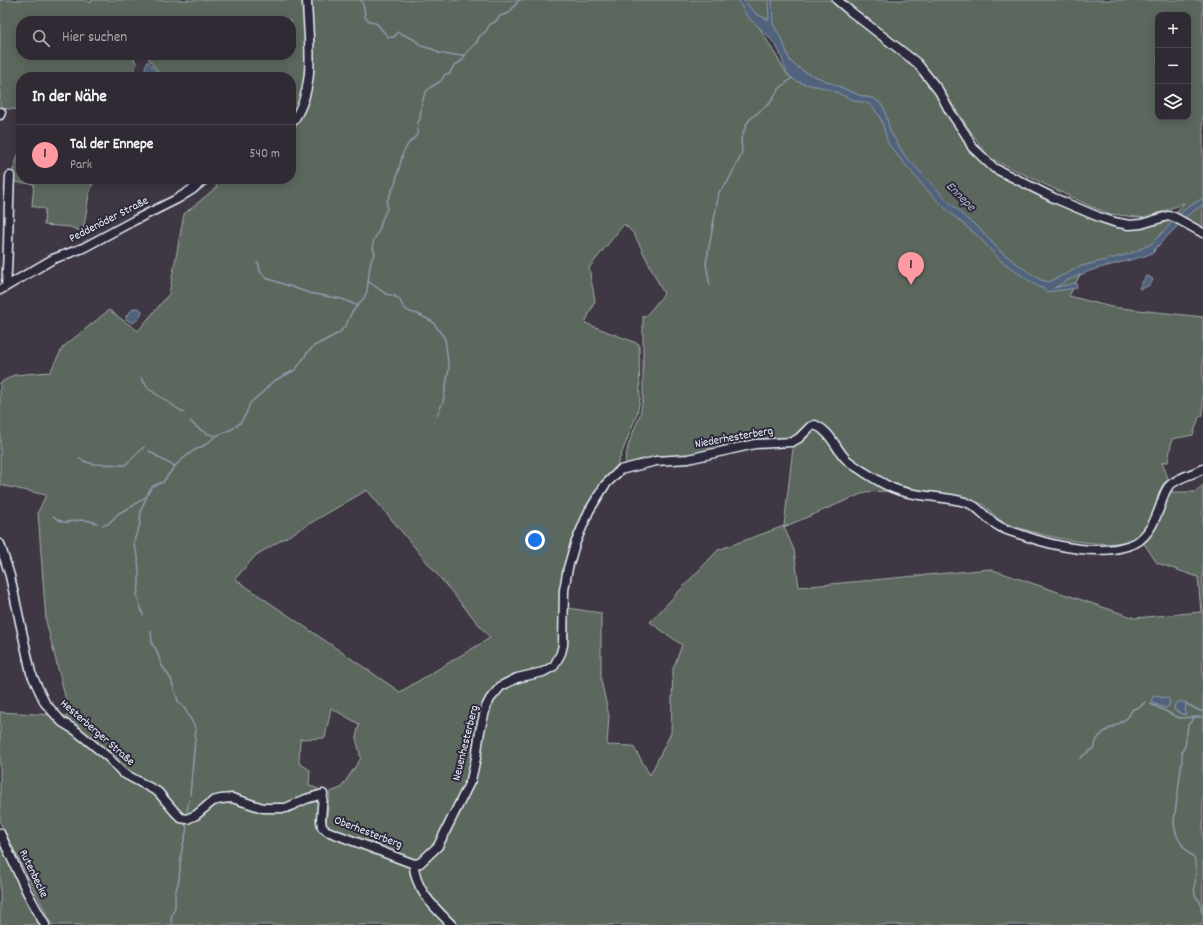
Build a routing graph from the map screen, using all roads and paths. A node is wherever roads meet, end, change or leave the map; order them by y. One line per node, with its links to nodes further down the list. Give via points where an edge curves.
1 (307, 0): 3 (street, via 310,70 304,100)
2 (837, 0): 6 (street, via 917,63 939,91 972,147 994,168 1099,218 1129,225 1165,216 1174,217)
3 (296, 115)
4 (10, 176): 7 (street, via 9,251)
5 (199, 184): 7 (street, Peddenöder Straße, via 178,199 83,248 53,259)
6 (1203, 233)
7 (3, 288)
8 (1203, 469): 9 (street, Niederhesterberg, via 1170,485 1149,530 1136,542 1091,550 1066,548 1008,531 966,502 908,492 889,486 846,460 828,434 815,425 792,442 755,444 688,459 656,461)
9 (620, 470): 13 (street, Neuenhesterberg, via 605,485 589,511 575,544 564,590 561,653 554,666 501,686 490,699 480,731 471,780 438,846 420,863)
10 (0, 544): 11 (street, Hesterberger Straße, via 10,576 31,673 45,703 62,722 75,730 123,773 158,792 181,818 196,815 213,801 221,799 242,800 263,808 286,808)
11 (323, 794): 13 (street, Oberhesterberg, via 321,820 322,827 327,831)
12 (0, 833): 14 (street, Rutenbecke)
13 (414, 864): 15 (street, via 420,888 436,910)
14 (45, 925)
15 (452, 925)

